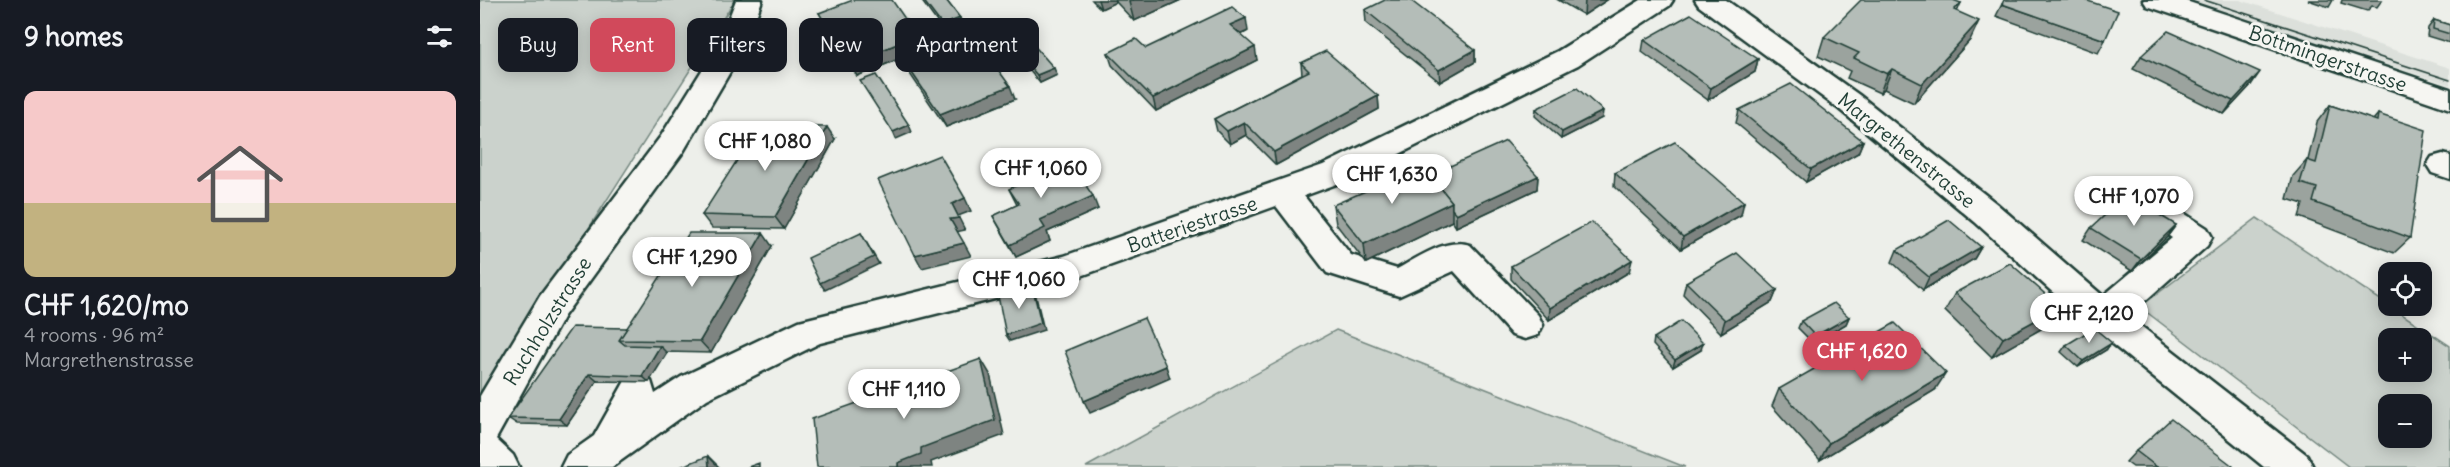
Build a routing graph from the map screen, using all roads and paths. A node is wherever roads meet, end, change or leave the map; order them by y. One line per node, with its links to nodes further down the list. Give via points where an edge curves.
1 (749, 0): 11 (street, Ruchholzstrasse, via 733,43 672,144 552,306)
2 (1660, 0): 6 (street, Batteriestrasse, via 1568,58 1334,173)
3 (1708, 0): 8 (street, Margrethenstrasse, via 1849,102 1986,213)
4 (2164, 3): 5 (street, Bottmingerstrasse)
5 (2450, 99)
6 (1283, 192): 9 (street, via 1339,264 1399,284 1458,254); 13 (street, Batteriestrasse, via 1067,268 812,331 694,388)
7 (2140, 200): 8 (street, via 2195,237)
8 (2100, 314): 15 (street, Margrethenstrasse)
9 (1525, 324)
10 (638, 392): 13 (street)
11 (480, 431)
12 (480, 449): 14 (street)
13 (594, 458)
14 (499, 467)
15 (2293, 467)

